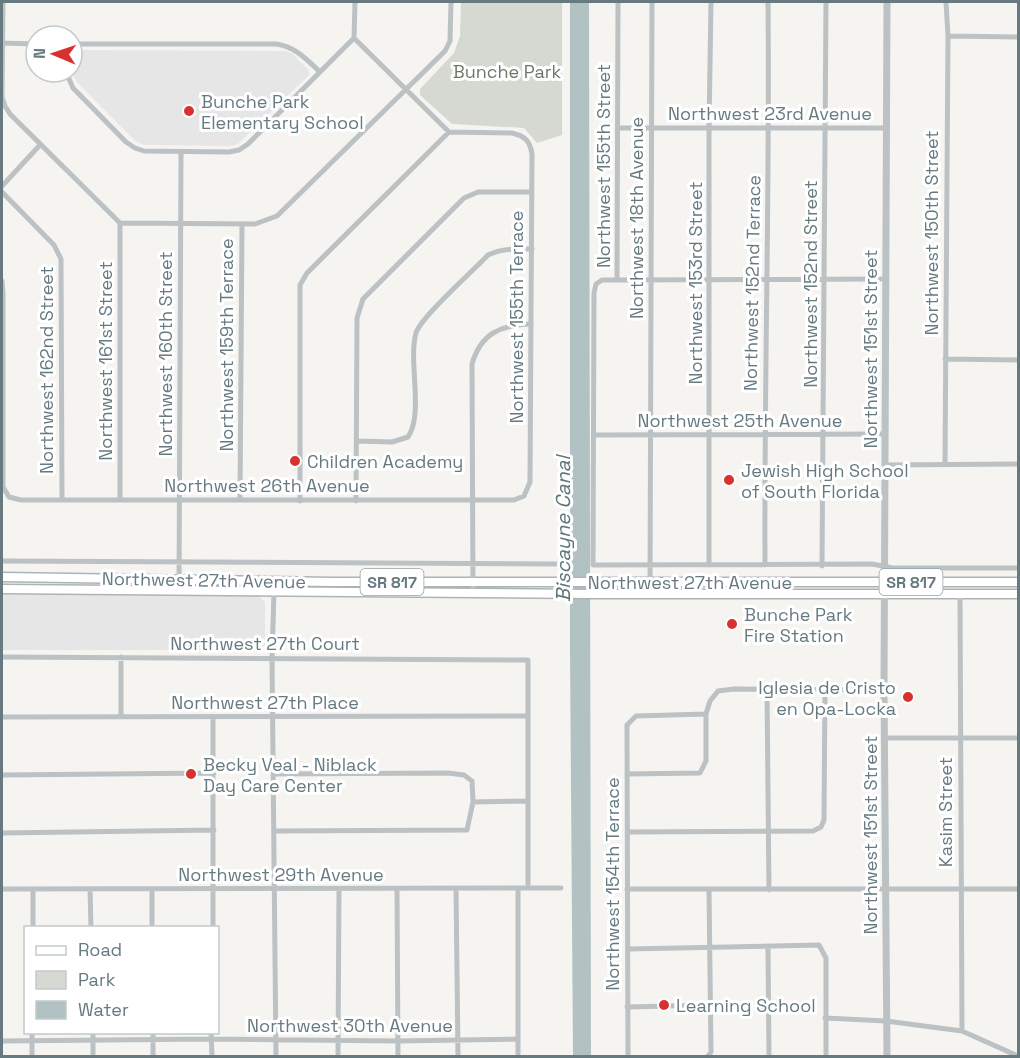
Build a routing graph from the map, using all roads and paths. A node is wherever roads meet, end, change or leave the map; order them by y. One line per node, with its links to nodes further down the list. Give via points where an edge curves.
1 (3, 2): 14 (street)
2 (355, 2): 13 (street)
3 (451, 2): 19 (street, via 450,40 445,51)
4 (618, 2): 20 (street, Northwest 155th Street)
5 (652, 2): 21 (street, Northwest 18th Avenue)
6 (711, 2): 22 (street, Northwest 153rd Street)
7 (768, 2): 23 (street, Northwest 152nd Terrace)
8 (826, 2): 24 (street, Northwest 152nd Street)
9 (887, 2): 25 (street, Northwest 151st Street)
10 (946, 2): 11 (street, Northwest 150th Street)
11 (948, 36): 12 (street); 44 (street, Northwest 150th Street)
12 (1018, 37)
13 (354, 38): 17 (street); 19 (street)
14 (2, 43): 15 (street); 27 (street, via 2,98)
15 (24, 44)
16 (84, 44): 17 (street, via 276,44 298,51)
17 (321, 72): 28 (street, via 239,150)
18 (71, 84): 28 (street, via 135,148)
19 (405, 89): 26 (street); 34 (street, via 277,216 266,222)
20 (618, 128): 21 (street, Northwest 23rd Avenue); 38 (street, Northwest 155th Street)
21 (652, 128): 22 (street, Northwest 23rd Avenue); 39 (street, Northwest 18th Avenue)
22 (709, 128): 23 (street, Northwest 23rd Avenue); 40 (street, Northwest 153rd Street)
23 (770, 128): 24 (street, Northwest 23rd Avenue); 41 (street, Northwest 152nd Terrace)
24 (825, 128): 25 (street, Northwest 23rd Avenue); 36 (street, Northwest 152nd Street)
25 (885, 128): 37 (street, Northwest 151st Street)
26 (449, 132): 31 (street, Northwest 155th Terrace, via 521,135 532,154); 61 (street, via 307,273 300,285)
27 (40, 145): 29 (street); 32 (street)
28 (181, 152): 33 (street, Northwest 160th Street)
29 (2, 186)
30 (2, 192): 57 (street, Northwest 162nd Street, via 54,245 62,259)
31 (531, 192): 35 (street, Northwest 155th Terrace); 52 (street, via 478,192 464,198 363,299 357,318)
32 (120, 223): 33 (street); 58 (street, Northwest 161st Street)
33 (181, 225): 34 (street); 59 (street, Northwest 160th Street)
34 (242, 225): 60 (street, Northwest 159th Terrace)
35 (532, 249): 43 (street, Northwest 155th Terrace); 52 (street, via 506,249 488,255 420,323 414,344 414,423 408,437 392,442)
36 (825, 279): 37 (street); 41 (street); 46 (street, Northwest 152nd Street)
37 (885, 279): 51 (street, Northwest 151st Street)
38 (617, 280): 39 (street); 47 (street, Northwest 155th Street, via 602,280 594,293)
39 (651, 280): 40 (street); 48 (street, Northwest 18th Avenue)
40 (710, 280): 41 (street); 49 (street, Northwest 153rd Street)
41 (767, 280): 50 (street, Northwest 152nd Terrace)
42 (2, 281): 57 (street, Northwest 26th Avenue, via 3,487 9,497 21,500)
43 (531, 324): 56 (street, Northwest 155th Terrace, via 530,483); 63 (street, via 499,329 476,350 472,364)
44 (945, 359): 45 (street); 55 (street, Northwest 150th Street)
45 (1018, 360)
46 (824, 434): 50 (street, Northwest 25th Avenue); 51 (street, Northwest 25th Avenue); 72 (street, Northwest 152nd Street)
47 (595, 435): 48 (street, Northwest 25th Avenue); 69 (street, Northwest 155th Street)
48 (652, 435): 49 (street, Northwest 25th Avenue); 68 (street, Northwest 18th Avenue)
49 (710, 435): 50 (street, Northwest 25th Avenue); 70 (street, Northwest 153rd Street)
50 (765, 435): 71 (street, Northwest 152nd Terrace)
51 (885, 435): 54 (street, Northwest 151st Street)
52 (357, 441): 62 (street)
53 (1018, 464): 55 (street)
54 (885, 465): 55 (street); 73 (street, Northwest 151st Street)
55 (945, 465)
56 (524, 496): 63 (street, Northwest 26th Avenue, via 514,500)
57 (62, 500): 58 (street, Northwest 26th Avenue)
58 (120, 500): 59 (street, Northwest 26th Avenue)
59 (180, 500): 60 (street, Northwest 26th Avenue); 65 (street, Northwest 160th Street)
60 (240, 500): 61 (street, Northwest 26th Avenue)
61 (300, 501): 62 (street, Northwest 26th Avenue)
62 (356, 501): 63 (street, Northwest 26th Avenue)
63 (472, 501): 66 (street)
64 (2, 561): 65 (street, Northwest 27th Avenue)
65 (180, 562): 66 (street, Northwest 27th Avenue); 77 (street, Northwest 160th Street)
66 (473, 564): 67 (street, Northwest 27th Avenue); 79 (street)
67 (556, 564)
68 (651, 564): 69 (street, Northwest 27th Avenue); 70 (street, Northwest 27th Avenue); 82 (street, Northwest 18th Avenue)
69 (593, 565)
70 (709, 565): 71 (street, Northwest 27th Avenue)
71 (765, 565): 72 (street, Northwest 27th Avenue)
72 (822, 566): 73 (street, Northwest 27th Avenue)
73 (884, 567): 74 (street, Northwest 27th Avenue); 80 (street, Northwest 151st Street)
74 (1018, 568)
75 (2, 577): 76 (main road, Northwest 27th Avenue / SR 817)
76 (48, 577): 77 (main road, Northwest 27th Avenue / SR 817); 85 (main road)
77 (179, 579): 78 (main road, Northwest 27th Avenue / SR 817); 86 (street, Northwest 160th Street)
78 (332, 582): 79 (main road, Northwest 27th Avenue / SR 817); 87 (main road, via 279,586)
79 (473, 582): 82 (main road, Northwest 27th Avenue / SR 817); 88 (street)
80 (884, 582): 81 (main road, Northwest 27th Avenue / SR 817); 83 (main road, Northwest 27th Avenue / SR 817); 91 (street, Northwest 151st Street)
81 (1018, 582)
82 (650, 583): 83 (main road, Northwest 27th Avenue / SR 817); 89 (street, Northwest 18th Avenue)
83 (745, 583): 90 (main road)
84 (2, 589): 85 (main road, Northwest 27th Avenue / SR 817)
85 (47, 589): 86 (main road, Northwest 27th Avenue / SR 817)
86 (179, 591): 87 (main road, Northwest 27th Avenue / SR 817)
87 (274, 592): 88 (main road, Northwest 27th Avenue / SR 817); 96 (street)
88 (473, 593): 89 (main road, Northwest 27th Avenue / SR 817)
89 (650, 594): 90 (main road, Northwest 27th Avenue / SR 817)
90 (744, 594): 91 (main road, Northwest 27th Avenue / SR 817)
91 (884, 594): 92 (main road, Northwest 27th Avenue / SR 817); 99 (street, Northwest 151st Street)
92 (960, 594): 93 (main road, Northwest 27th Avenue / SR 817); 107 (street, Kasim Street)
93 (1018, 594)
94 (2, 657): 95 (street, Northwest 27th Court)
95 (121, 657): 96 (street, Northwest 27th Court); 102 (street)
96 (272, 658): 103 (street, Northwest 27th Court, via 528,660); 105 (street)
97 (767, 689): 98 (street); 100 (street, via 718,691); 117 (street)
98 (825, 690): 99 (street); 117 (street, via 824,820 813,831)
99 (884, 690): 106 (street, Northwest 151st Street)
100 (706, 714): 111 (street, Northwest 154th Terrace, via 636,716 627,724); 111 (street, via 706,761 700,773)
101 (2, 717): 102 (street, Northwest 27th Place)
102 (122, 717): 104 (street, Northwest 27th Place)
103 (528, 717): 105 (street, Northwest 27th Place); 113 (street)
104 (213, 718): 105 (street, Northwest 27th Place); 109 (street)
105 (273, 718): 110 (street)
106 (884, 738): 107 (street); 134 (street, Northwest 151st Street)
107 (960, 738): 108 (street); 135 (street, Kasim Street)
108 (1018, 738)
109 (214, 773): 112 (street); 115 (street)
110 (273, 774): 114 (street, via 464,775 472,781); 116 (street)
111 (627, 774): 118 (street, Northwest 154th Terrace)
112 (2, 775)
113 (528, 801): 114 (street); 124 (street)
114 (473, 802): 116 (street, via 467,830)
115 (214, 830): 119 (street); 130 (street)
116 (274, 831): 131 (street)
117 (767, 831): 118 (street); 137 (street)
118 (627, 832): 132 (street, Northwest 154th Terrace)
119 (2, 833)
120 (339, 888): 121 (street, Northwest 29th Avenue); 131 (street, Northwest 29th Avenue); 159 (street)
121 (397, 888): 122 (street, Northwest 29th Avenue); 160 (street)
122 (456, 888): 123 (street, Northwest 29th Avenue); 156 (street)
123 (518, 888): 124 (street, Northwest 29th Avenue); 154 (street)
124 (528, 888): 125 (street, Northwest 29th Avenue)
125 (561, 888)
126 (2, 889): 127 (street, Northwest 29th Avenue)
127 (33, 889): 128 (street, Northwest 29th Avenue); 138 (street)
128 (90, 889): 129 (street, Northwest 29th Avenue); 139 (street)
129 (152, 889): 130 (street, Northwest 29th Avenue); 140 (street)
130 (213, 889): 131 (street, Northwest 29th Avenue); 141 (street)
131 (275, 889): 155 (street)
132 (627, 889): 133 (street); 142 (street, Northwest 154th Terrace)
133 (709, 889): 137 (street); 144 (street)
134 (885, 889): 135 (street); 137 (street); 148 (street, Northwest 151st Street)
135 (960, 889): 136 (street); 149 (street, Kasim Street)
136 (1018, 889)
137 (769, 890)
138 (33, 926)
139 (91, 926)
140 (152, 926)
141 (213, 926)
142 (628, 948): 144 (street); 146 (street, Northwest 154th Terrace)
143 (768, 948): 144 (street); 147 (street, via 819,945 826,958); 173 (street)
144 (710, 949): 145 (street)
145 (710, 1005): 146 (street); 172 (street)
146 (627, 1007): 171 (street, Northwest 154th Terrace)
147 (825, 1018): 148 (street); 174 (street)
148 (886, 1021): 149 (street); 175 (street, Northwest 151st Street)
149 (962, 1031): 176 (street)
150 (32, 1034): 161 (street)
151 (93, 1034): 158 (street)
152 (153, 1036): 153 (street, Northwest 30th Avenue); 158 (street, Northwest 30th Avenue); 164 (street)
153 (211, 1036): 155 (street, Northwest 30th Avenue); 165 (street)
154 (518, 1039): 156 (street, Northwest 30th Avenue); 170 (street)
155 (276, 1040): 159 (street, Northwest 30th Avenue); 166 (street)
156 (458, 1040): 160 (street, Northwest 30th Avenue); 169 (street)
157 (2, 1041): 161 (street, Northwest 30th Avenue)
158 (93, 1041): 161 (street, Northwest 30th Avenue); 163 (street)
159 (338, 1041): 160 (street, Northwest 30th Avenue); 167 (street)
160 (398, 1041): 168 (street)
161 (32, 1042): 162 (street)
162 (32, 1056)
163 (93, 1056)
164 (153, 1056)
165 (212, 1056)
166 (276, 1056)
167 (338, 1056)
168 (398, 1056)
169 (458, 1056)
170 (518, 1056)
171 (628, 1056)
172 (708, 1056)
173 (769, 1056)
174 (826, 1056)
175 (887, 1056)
176 (1018, 1056)

